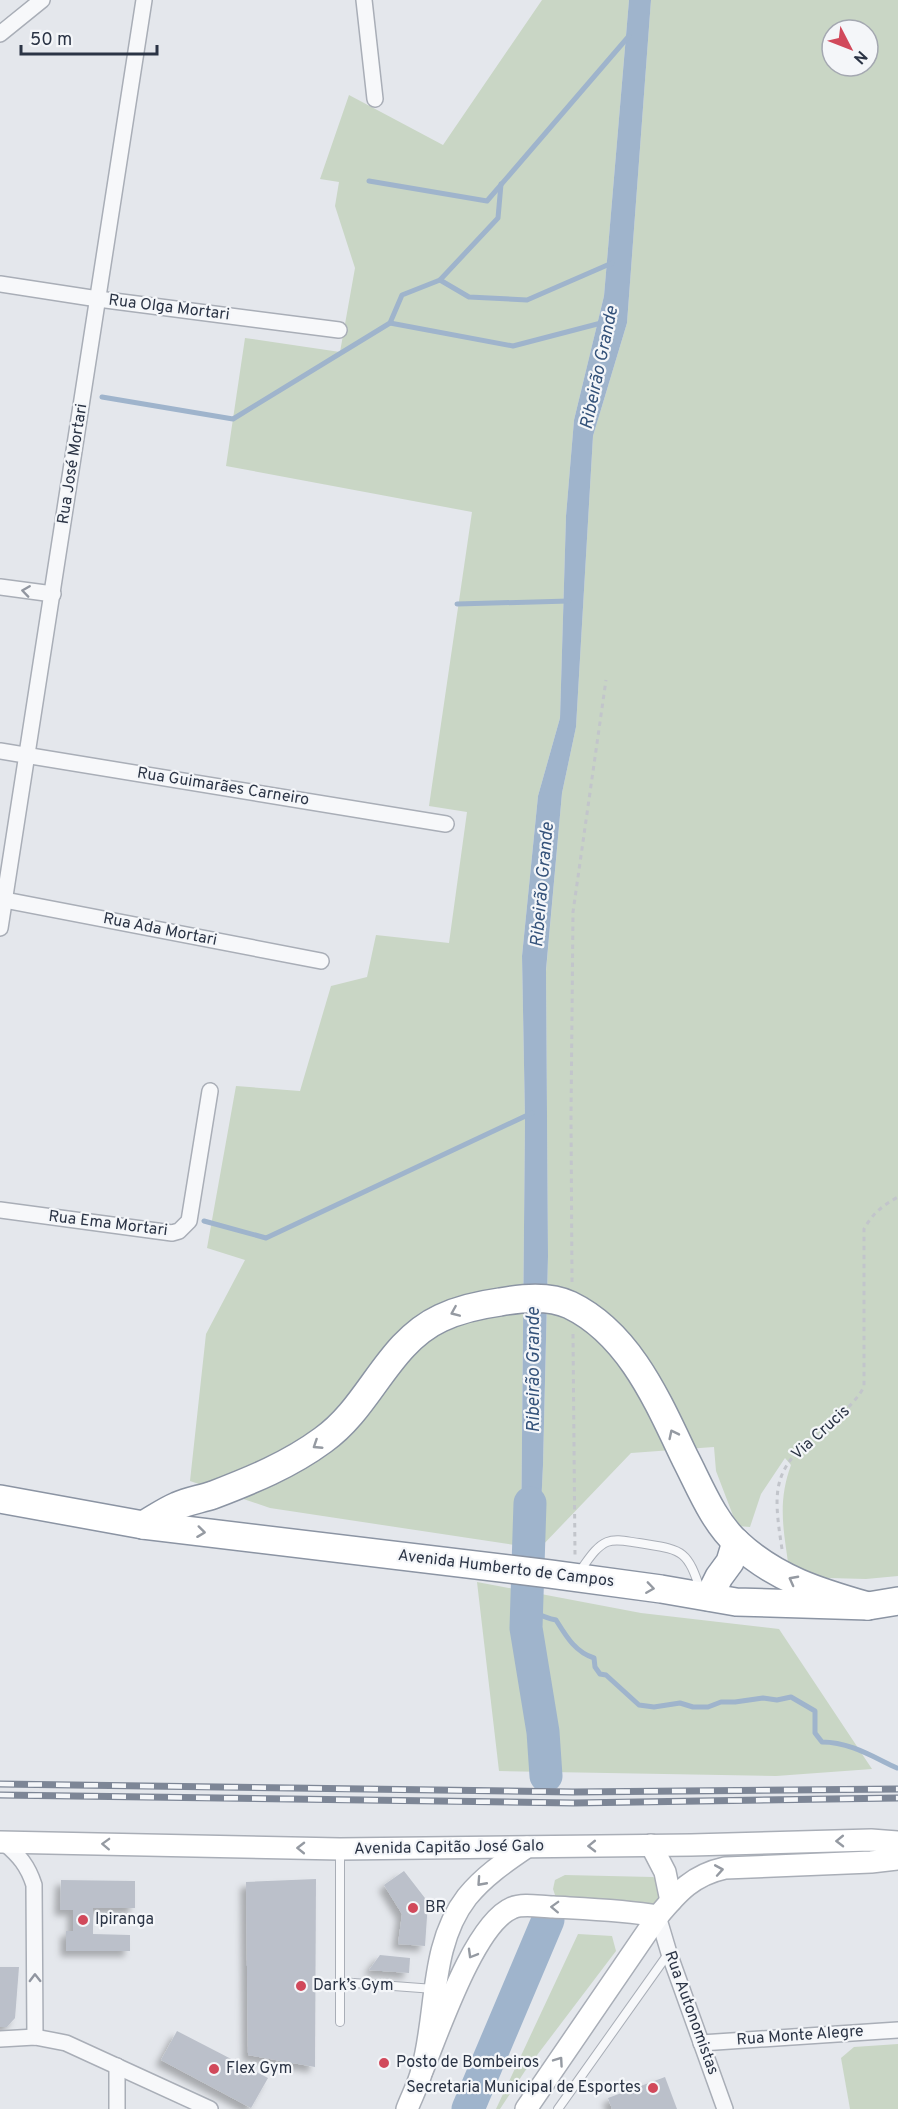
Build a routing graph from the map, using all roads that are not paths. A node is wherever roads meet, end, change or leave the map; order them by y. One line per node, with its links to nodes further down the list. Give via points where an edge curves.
1 (42, 0): 4 (street)
2 (144, 0): 7 (street, Rua José Mortari)
3 (364, 0): 5 (street)
4 (0, 34)
5 (375, 99)
6 (0, 284): 7 (street, Rua Olga Mortari)
7 (98, 299): 8 (street, Rua Olga Mortari); 10 (street, Rua José Mortari)
8 (339, 330)
9 (0, 587): 10 (street, one-way to 9)
10 (53, 594): 12 (street, Rua José Mortari)
11 (0, 751): 12 (street, Rua Guimarães Carneiro)
12 (28, 755): 13 (street, Rua Guimarães Carneiro); 14 (street, Rua José Mortari)
13 (446, 824)
14 (2, 899): 15 (street, Rua José Mortari); 16 (street, Rua Ada Mortari)
15 (0, 928)
16 (321, 961)
17 (210, 1091): 18 (street, Rua Ema Mortari, via 189,1221 179,1231)
18 (0, 1210)
19 (0, 1499): 20 (highway, Avenida Humberto de Campos)
20 (143, 1525): 21 (highway, Avenida Humberto de Campos, one-way to 20, via 720,1523 638,1367 611,1335 571,1305 540,1298 468,1307 438,1319 411,1336 354,1411 326,1439 281,1467 178,1506); 22 (highway, Avenida Humberto de Campos, one-way to 22)
21 (736, 1542): 23 (highway, via 730,1562); 25 (highway, Avenida Humberto de Campos, one-way to 21, via 811,1589 765,1565)
22 (563, 1576): 23 (highway, Avenida Humberto de Campos, one-way to 23); 23 (lane, via 606,1543 617,1540 674,1549 692,1565)
23 (706, 1596): 25 (highway, Avenida Humberto de Campos, via 736,1602)
24 (898, 1601): 25 (highway, Avenida Humberto de Campos)
25 (868, 1606)
26 (1, 1842): 30 (main road, Avenida Capitão José Galo, one-way to 26); 40 (street, one-way to 26, via 34,1886 22,1860)
27 (898, 1842): 28 (main road, Avenida Capitão José Galo, one-way to 28)
28 (651, 1845): 29 (main road, Avenida Capitão José Galo, one-way to 29); 32 (main road, via 665,1872)
29 (527, 1847): 30 (main road, Avenida Capitão José Galo); 37 (main road, one-way to 37, via 489,1873 466,1898 449,1928)
30 (340, 1849): 36 (lane)
31 (898, 1859): 32 (main road, one-way to 31, via 693,1880 725,1868)
32 (664, 1909): 33 (main road); 34 (main road); 35 (street, Rua Autonomistas)
33 (623, 1910): 34 (main road); 44 (main road, one-way to 44, via 530,1906 512,1908 498,1918 484,1934 458,1981)
34 (645, 1937): 48 (main road, one-way to 34)
35 (669, 1953): 42 (street, Rua Autonomistas); 49 (lane)
36 (340, 1982): 37 (lane); 38 (lane)
37 (435, 1990): 44 (main road)
38 (340, 2022)
39 (898, 2030): 42 (street, Rua Monte Alegre)
40 (35, 2037): 41 (street); 43 (street, via 66,2043)
41 (0, 2039)
42 (701, 2043): 50 (street, Rua Autonomistas)
43 (117, 2066): 45 (street); 46 (street)
44 (422, 2071): 47 (main road)
45 (202, 2107)
46 (117, 2109)
47 (407, 2109)
48 (526, 2109)
49 (558, 2109)
50 (725, 2109)

